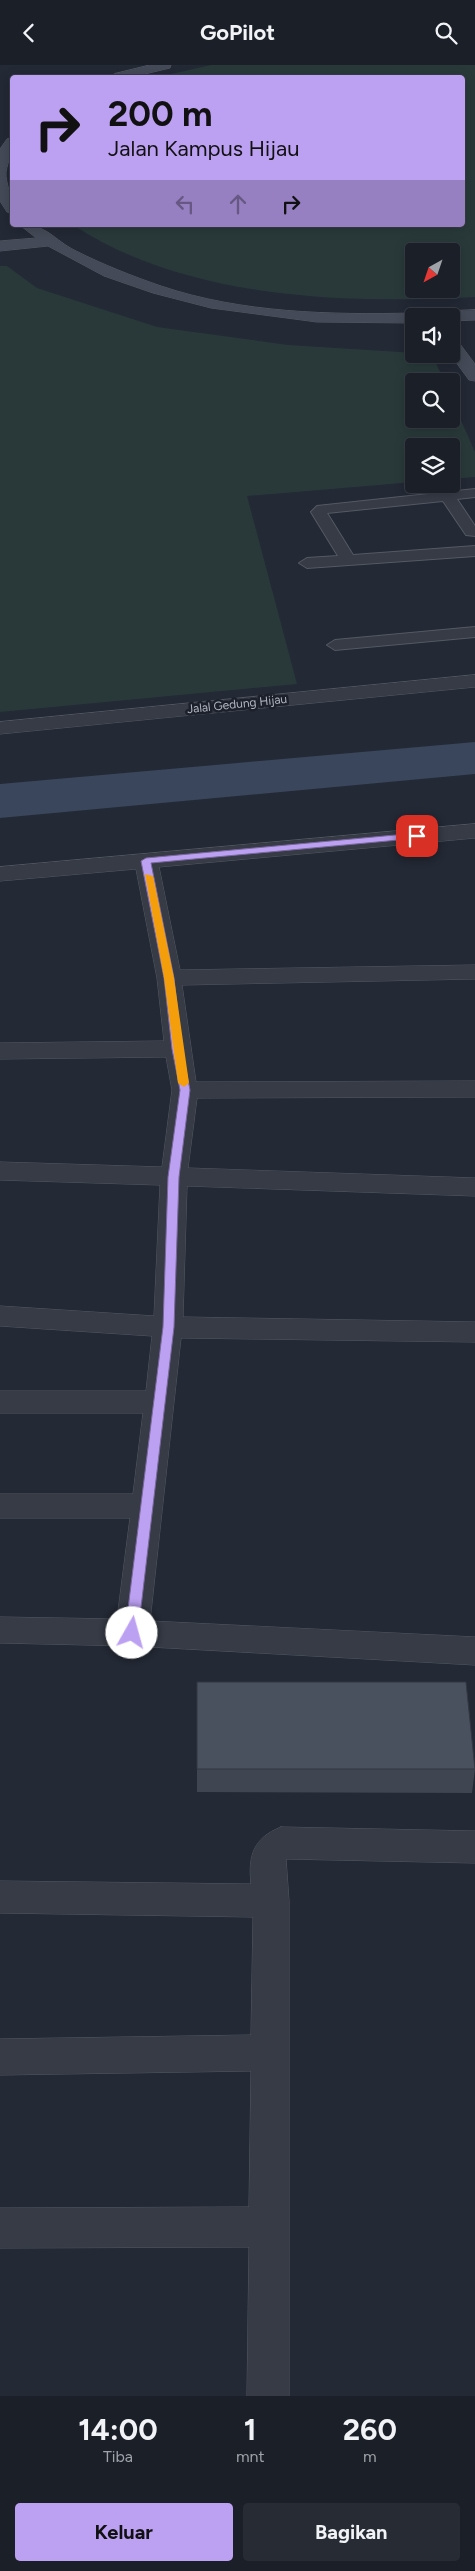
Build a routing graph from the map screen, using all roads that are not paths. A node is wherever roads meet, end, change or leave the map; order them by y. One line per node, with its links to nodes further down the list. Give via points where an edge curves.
1 (165, 65): 2 (main road)
2 (127, 75)
3 (6, 149): 4 (main road)
4 (0, 171)
5 (0, 176): 6 (main road)
6 (10, 206)
7 (29, 227): 8 (main road)
8 (47, 242): 9 (main road); 13 (main road, via 84,263 130,281 186,297 248,309)
9 (0, 246)
10 (475, 315): 11 (main road)
11 (460, 316)
12 (405, 319): 13 (main road)
13 (384, 320): 14 (main road)
14 (405, 325)
15 (460, 355): 16 (main road)
16 (475, 376)
17 (475, 493): 18 (lane)
18 (447, 495): 19 (lane); 21 (lane, via 322,509 319,512)
19 (471, 532)
20 (475, 551): 21 (lane)
21 (348, 560): 22 (lane)
22 (307, 563)
23 (475, 632): 24 (lane)
24 (335, 645)
25 (475, 681): 26 (street, Jalal Gedung Hijau)
26 (0, 728)
27 (475, 831): 28 (street)
28 (146, 861): 29 (street); 31 (street)
29 (0, 874)
30 (475, 971): 31 (street)
31 (169, 978): 32 (street)
32 (177, 1049): 33 (street); 35 (street)
33 (0, 1051)
34 (475, 1089): 35 (street)
35 (185, 1090): 37 (street)
36 (0, 1171): 37 (street)
37 (174, 1177): 38 (street); 40 (street)
38 (475, 1187)
39 (0, 1315): 40 (street)
40 (168, 1327): 41 (street); 43 (street)
41 (475, 1332)
42 (0, 1402): 43 (street)
43 (160, 1402): 45 (street)
44 (0, 1506): 45 (street)
45 (147, 1506): 47 (street)
46 (0, 1630): 47 (street)
47 (132, 1633): 48 (street)
48 (475, 1651)
49 (475, 1847): 51 (street, via 281,1843 274,1846 268,1855)
50 (0, 1897): 51 (street)
51 (271, 1901): 52 (street)
52 (269, 2053): 53 (street); 54 (street)
53 (0, 2057)
54 (268, 2227): 55 (street); 56 (street)
55 (0, 2228)
56 (268, 2396)

